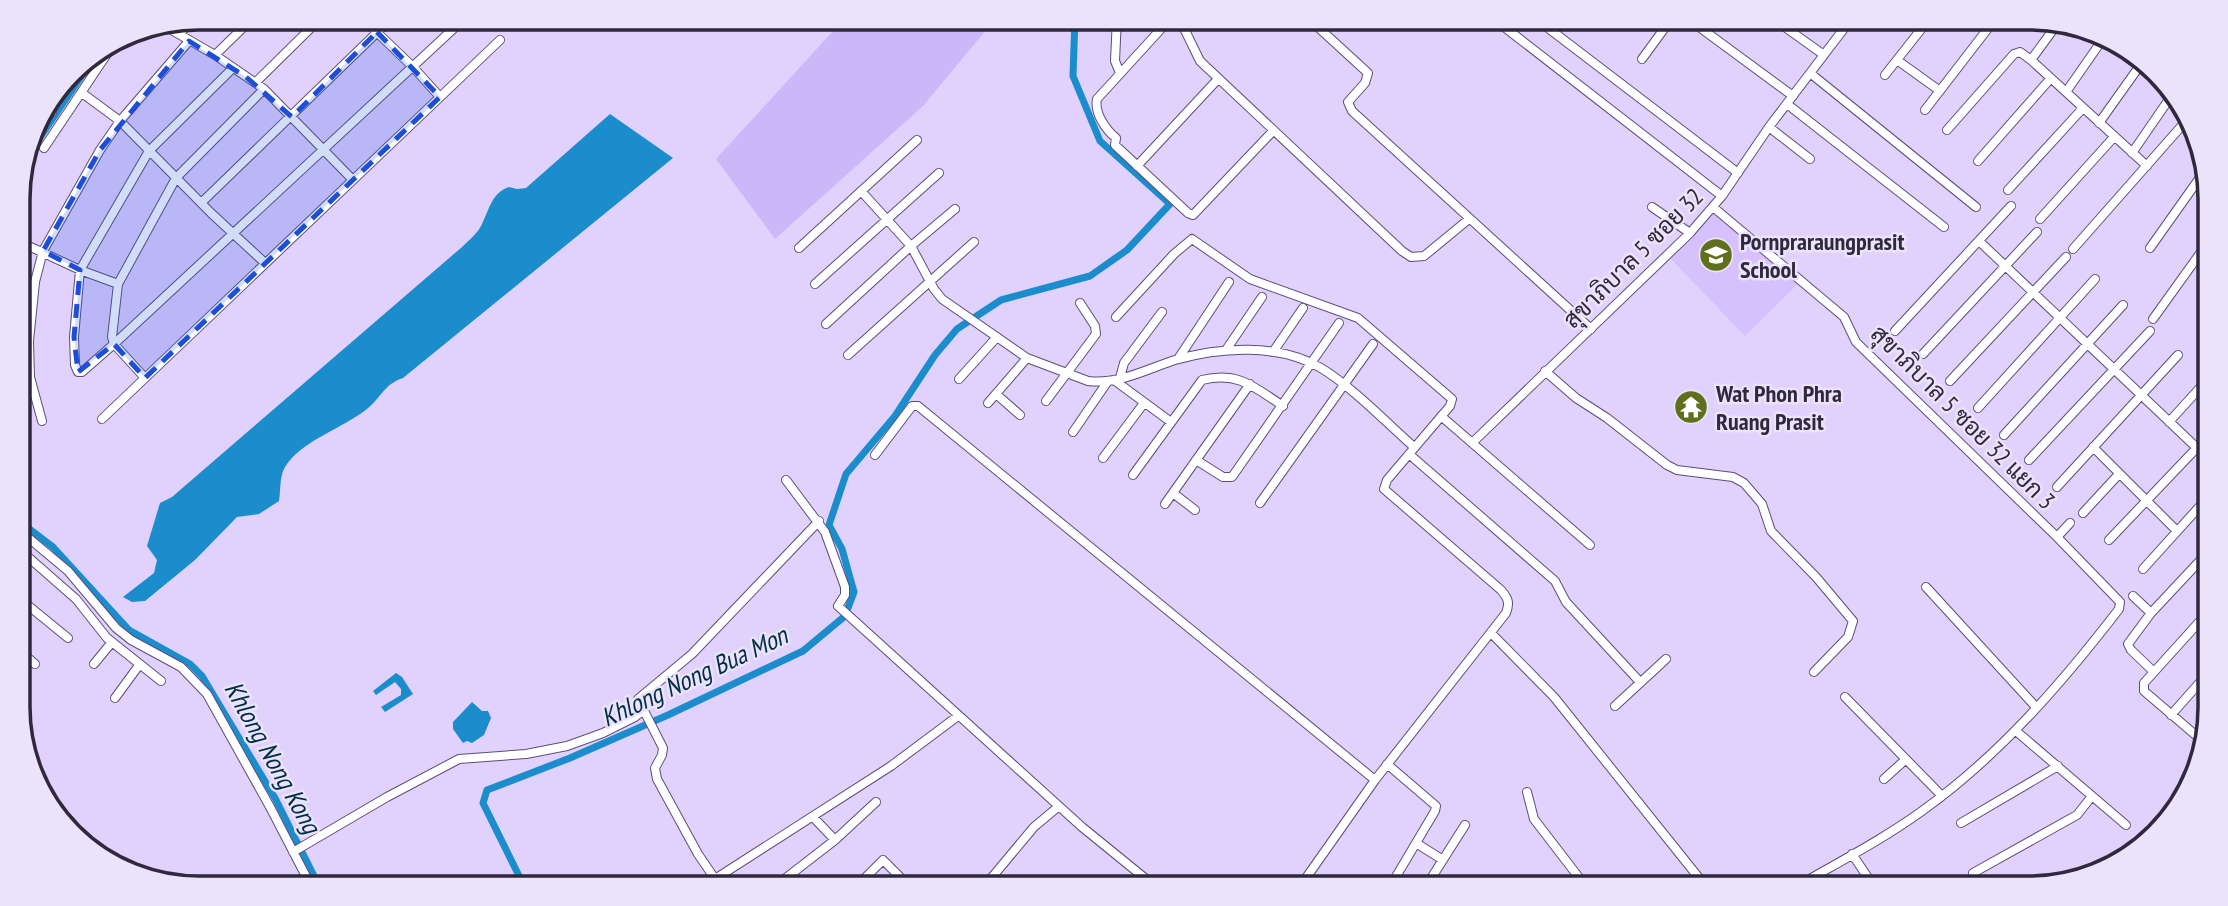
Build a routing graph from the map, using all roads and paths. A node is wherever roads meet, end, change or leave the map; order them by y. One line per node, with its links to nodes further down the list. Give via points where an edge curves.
1 (241, 30): 24 (street)
2 (309, 30): 38 (street)
3 (452, 30): 30 (street)
4 (1116, 30): 33 (street, via 1115,61)
5 (1160, 30): 33 (street)
6 (1184, 30): 37 (street, via 1196,56)
7 (1321, 30): 81 (street, via 1368,73 1348,102 1352,111)
8 (1508, 30): 73 (street)
9 (1551, 30): 67 (street)
10 (1663, 30): 27 (street)
11 (1703, 30): 43 (street)
12 (1790, 30): 25 (street)
13 (1843, 30): 25 (street, สุขาภิบาล 5 ซอย 32)
14 (1921, 30): 28 (street)
15 (1987, 30): 40 (street)
16 (175, 31): 20 (street)
17 (183, 31): 20 (street)
18 (2052, 31): 29 (street)
19 (377, 32): 30 (street); 49 (street)
20 (180, 34): 22 (street)
21 (500, 40): 44 (street)
22 (189, 41): 24 (street); 50 (street)
23 (2099, 45): 41 (street)
24 (215, 55): 31 (street)
25 (1824, 55): 34 (street, สุขาภิบาล 5 ซอย 32)
26 (104, 58): 42 (street)
27 (1642, 59)
28 (1897, 60): 35 (street); 40 (street)
29 (2031, 60): 36 (street); 54 (street, via 2020,52 2014,54)
30 (412, 67): 44 (street); 59 (street)
31 (233, 68): 38 (street); 60 (street)
32 (2137, 69): 51 (street)
33 (1120, 73): 64 (street, via 1096,105 1107,131 1116,138 1115,145)
34 (1810, 73): 43 (street, สุขาภิบาล 5 ซอย 32); 78 (street)
35 (1885, 75)
36 (2051, 78): 41 (street); 63 (street)
37 (1218, 79): 55 (street); 64 (street)
38 (256, 83): 39 (street)
39 (264, 89): 49 (street); 68 (street)
40 (1940, 91): 48 (street)
41 (2066, 92): 47 (street)
42 (82, 93): 50 (street); 58 (street)
43 (1793, 96): 46 (street, สุขาภิบาล 5 ซอย 32)
44 (440, 97): 69 (street)
45 (2168, 102): 61 (street)
46 (1787, 104): 53 (street, สุขาภิบาล 5 ซอย 32); 83 (street)
47 (2083, 108): 51 (street); 71 (street)
48 (1924, 110)
49 (292, 117): 59 (street); 74 (street)
50 (120, 121): 60 (street); 94 (street)
51 (2099, 123): 56 (street)
52 (2181, 126): 65 (street)
53 (1769, 127): 62 (street); 67 (street, สุขาภิบาล 5 ซอย 32)
54 (1947, 130)
55 (1273, 131): 64 (street, via 1193,215); 81 (street, via 1411,257 1424,256)
56 (2115, 137): 61 (street); 82 (street)
57 (917, 139): 72 (street)
58 (44, 148)
59 (324, 149): 69 (street); 86 (street)
60 (149, 151): 68 (street); 99 (street)
61 (2132, 153): 65 (street)
62 (1810, 159)
63 (1978, 161)
64 (1138, 166)
65 (2147, 166): 93 (street)
66 (939, 173): 80 (street)
67 (1738, 173): 73 (street, สุขาภิบาล 5 ซอย 32)
68 (176, 178): 74 (street); 103 (street)
69 (353, 180): 97 (street)
70 (2197, 181): 92 (street)
71 (2008, 190)
72 (861, 191): 80 (street); 91 (street)
73 (1722, 196): 77 (street, สุขาภิบาล 5 ซอย 32)
74 (201, 203): 86 (street)
75 (2011, 206): 87 (street)
76 (1652, 207): 85 (street)
77 (1713, 207): 85 (street, สุขาภิบาล 5 ซอย 32); 179 (street, สุขาภิบาล 5 ซอย 32 แยก 3, via 1842,315 1856,342)
78 (1976, 207)
79 (955, 209): 90 (street)
80 (888, 218): 90 (street); 104 (street)
81 (1469, 219): 116 (street)
82 (2040, 219)
83 (1944, 227)
84 (2037, 232): 98 (street)
85 (1690, 233): 116 (street, สุขาภิบาล 5 ซอย 32)
86 (233, 234): 97 (street); 121 (street)
87 (1979, 241): 98 (street); 117 (street)
88 (974, 242): 101 (street)
89 (30, 246): 94 (street)
90 (911, 246): 101 (street); 115 (street)
91 (799, 248)
92 (2150, 248)
93 (2073, 250)
94 (43, 251): 99 (street); 134 (street, via 31,309)
95 (2066, 257): 105 (street)
96 (2198, 257): 113 (street)
97 (265, 263): 135 (street)
98 (2006, 265): 105 (street); 125 (street)
99 (80, 270): 103 (street); 121 (street, via 76,369 82,372)
100 (2095, 279): 112 (street)
101 (930, 281): 119 (street, via 942,299); 126 (street)
102 (1229, 282): 129 (street)
103 (118, 284): 121 (street)
104 (815, 285)
105 (2034, 292): 112 (street); 138 (street)
106 (1262, 297): 123 (street)
107 (1080, 303): 133 (street, via 1096,334)
108 (2123, 305): 120 (street)
109 (1303, 308): 124 (street)
110 (1162, 312): 137 (street)
111 (1116, 317): 150 (street, via 1192,239 1250,279 1358,318 1450,396 1452,403)
112 (2060, 317): 120 (street); 148 (street)
113 (2153, 319)
114 (1339, 323): 130 (street)
115 (826, 324)
116 (1591, 329): 132 (street, สุขาภิบาล 5 ซอย 32)
117 (1895, 331)
118 (2150, 331): 131 (street)
119 (997, 337): 128 (street); 136 (street)
120 (2087, 343): 131 (street); 156 (street)
121 (114, 344): 135 (street)
122 (1373, 344): 140 (street)
123 (1226, 350): 124 (street); 129 (street)
124 (1273, 352): 130 (street)
125 (1923, 354)
126 (848, 355)
127 (2178, 355): 143 (street)
128 (1027, 358): 133 (street); 142 (street)
129 (1178, 359): 137 (street)
130 (1312, 364): 140 (street); 147 (street)
131 (2114, 368): 143 (street); 164 (street)
132 (1545, 371): 157 (street, สุขาภิบาล 5 ซอย 32); 199 (street, via 1667,465 1733,477 1751,489 1771,531 1853,621 1848,637)
133 (1066, 373): 137 (street, via 1088,381); 144 (street)
134 (30, 377): 152 (street)
135 (145, 378): 151 (street)
136 (959, 379)
137 (1114, 380): 146 (street); 155 (street)
138 (1951, 381)
139 (1250, 384): 147 (street); 153 (street, via 1228,377 1202,380); 163 (street)
140 (1343, 385): 160 (street); 171 (street)
141 (2198, 390): 154 (street)
142 (996, 394): 145 (street); 149 (street)
143 (2141, 395): 154 (street); 158 (street)
144 (1046, 401)
145 (988, 403)
146 (1144, 403): 153 (street); 162 (street)
147 (1283, 406): 163 (street, via 1230,479)
148 (1978, 408)
149 (1020, 415)
150 (1441, 416): 157 (street); 160 (street)
151 (102, 419)
152 (42, 421)
153 (1171, 422): 166 (street)
154 (2169, 422): 159 (street)
155 (1073, 432)
156 (2004, 435)
157 (1472, 443): 182 (street)
158 (2093, 447): 165 (street); 168 (street)
159 (2197, 448): 170 (street)
160 (1411, 450): 191 (street, via 1384,489 1506,596 1506,613); 202 (street, via 1555,580 1566,602)
161 (874, 455): 217 (street, via 912,406 918,405)
162 (1103, 457)
163 (1196, 460): 169 (street)
164 (2029, 460)
165 (2119, 474): 170 (street); 175 (street)
166 (1133, 475)
167 (786, 480): 176 (street)
168 (2057, 487)
169 (1173, 493): 172 (street); 174 (street)
170 (2146, 501): 178 (street); 181 (street)
171 (1260, 503)
172 (1165, 504)
173 (2198, 508): 178 (street)
174 (1195, 510)
175 (2083, 513)
176 (818, 521): 208 (street, via 692,654 640,696); 210 (street, via 845,587 838,606)
177 (2070, 523): 179 (street)
178 (2177, 531): 185 (street)
179 (2057, 537): 207 (street, สุขาภิบาล 5 ซอย 32 แยก 3, via 2120,602 2095,640)
180 (30, 539): 229 (street, via 68,571 116,628 181,667 198,683)
181 (2109, 540)
182 (1590, 545)
183 (30, 559): 193 (street, via 76,599)
184 (2198, 563): 189 (street)
185 (2143, 569)
186 (1926, 587): 207 (street)
187 (2133, 596): 189 (street)
188 (30, 607): 192 (street)
189 (2151, 613): 200 (street, via 2128,643)
190 (2198, 623): 200 (street)
191 (1491, 633): 214 (street); 245 (street, via 1554,697)
192 (68, 638)
193 (113, 642): 197 (street); 198 (street)
194 (1666, 659): 202 (street)
195 (30, 660): 196 (street)
196 (35, 664)
197 (94, 664)
198 (140, 664): 201 (street); 205 (street)
199 (1814, 672)
200 (2154, 672): 209 (street, via 2144,683 2144,691)
201 (161, 681)
202 (1640, 682): 206 (street)
203 (2198, 685): 209 (street)
204 (1845, 697): 213 (street)
205 (115, 698)
206 (1615, 706)
207 (2036, 707): 211 (street)
208 (645, 713): 229 (street, via 567,746 459,759); 234 (street, via 663,748 655,768 657,779)
209 (2171, 715): 212 (street)
210 (958, 716): 222 (street); 223 (street)
211 (2016, 731): 215 (street); 219 (street)
212 (2196, 734)
213 (1905, 760): 216 (street); 219 (street)
214 (1387, 764): 217 (street); 228 (street, via 1436,806)
215 (2058, 766): 220 (street); 224 (street)
216 (1884, 779)
217 (1375, 780): 241 (street)
218 (1527, 792): 244 (street, via 1534,819)
219 (1942, 796): 230 (street)
220 (2092, 796): 226 (street); 232 (street, via 2077,815)
221 (876, 802): 227 (street)
222 (1059, 806): 239 (street, via 1034,827); 240 (street)
223 (813, 817): 227 (street); 235 (street)
224 (1961, 823)
225 (1465, 825): 231 (street)
226 (2126, 825)
227 (835, 840): 236 (street)
228 (1416, 843): 231 (street); 242 (street)
229 (294, 852): 233 (street)
230 (1852, 855): 246 (street); 247 (street)
231 (1443, 860): 243 (street)
232 (1973, 873)
233 (306, 876)
234 (713, 876)
235 (720, 876)
236 (788, 876)
237 (868, 876): 238 (street, via 883,860)
238 (899, 876)
239 (993, 876)
240 (1143, 876)
241 (1307, 876)
242 (1396, 876)
243 (1433, 876)
244 (1578, 876)
245 (1697, 876)
246 (1815, 876)
247 (1867, 876)

